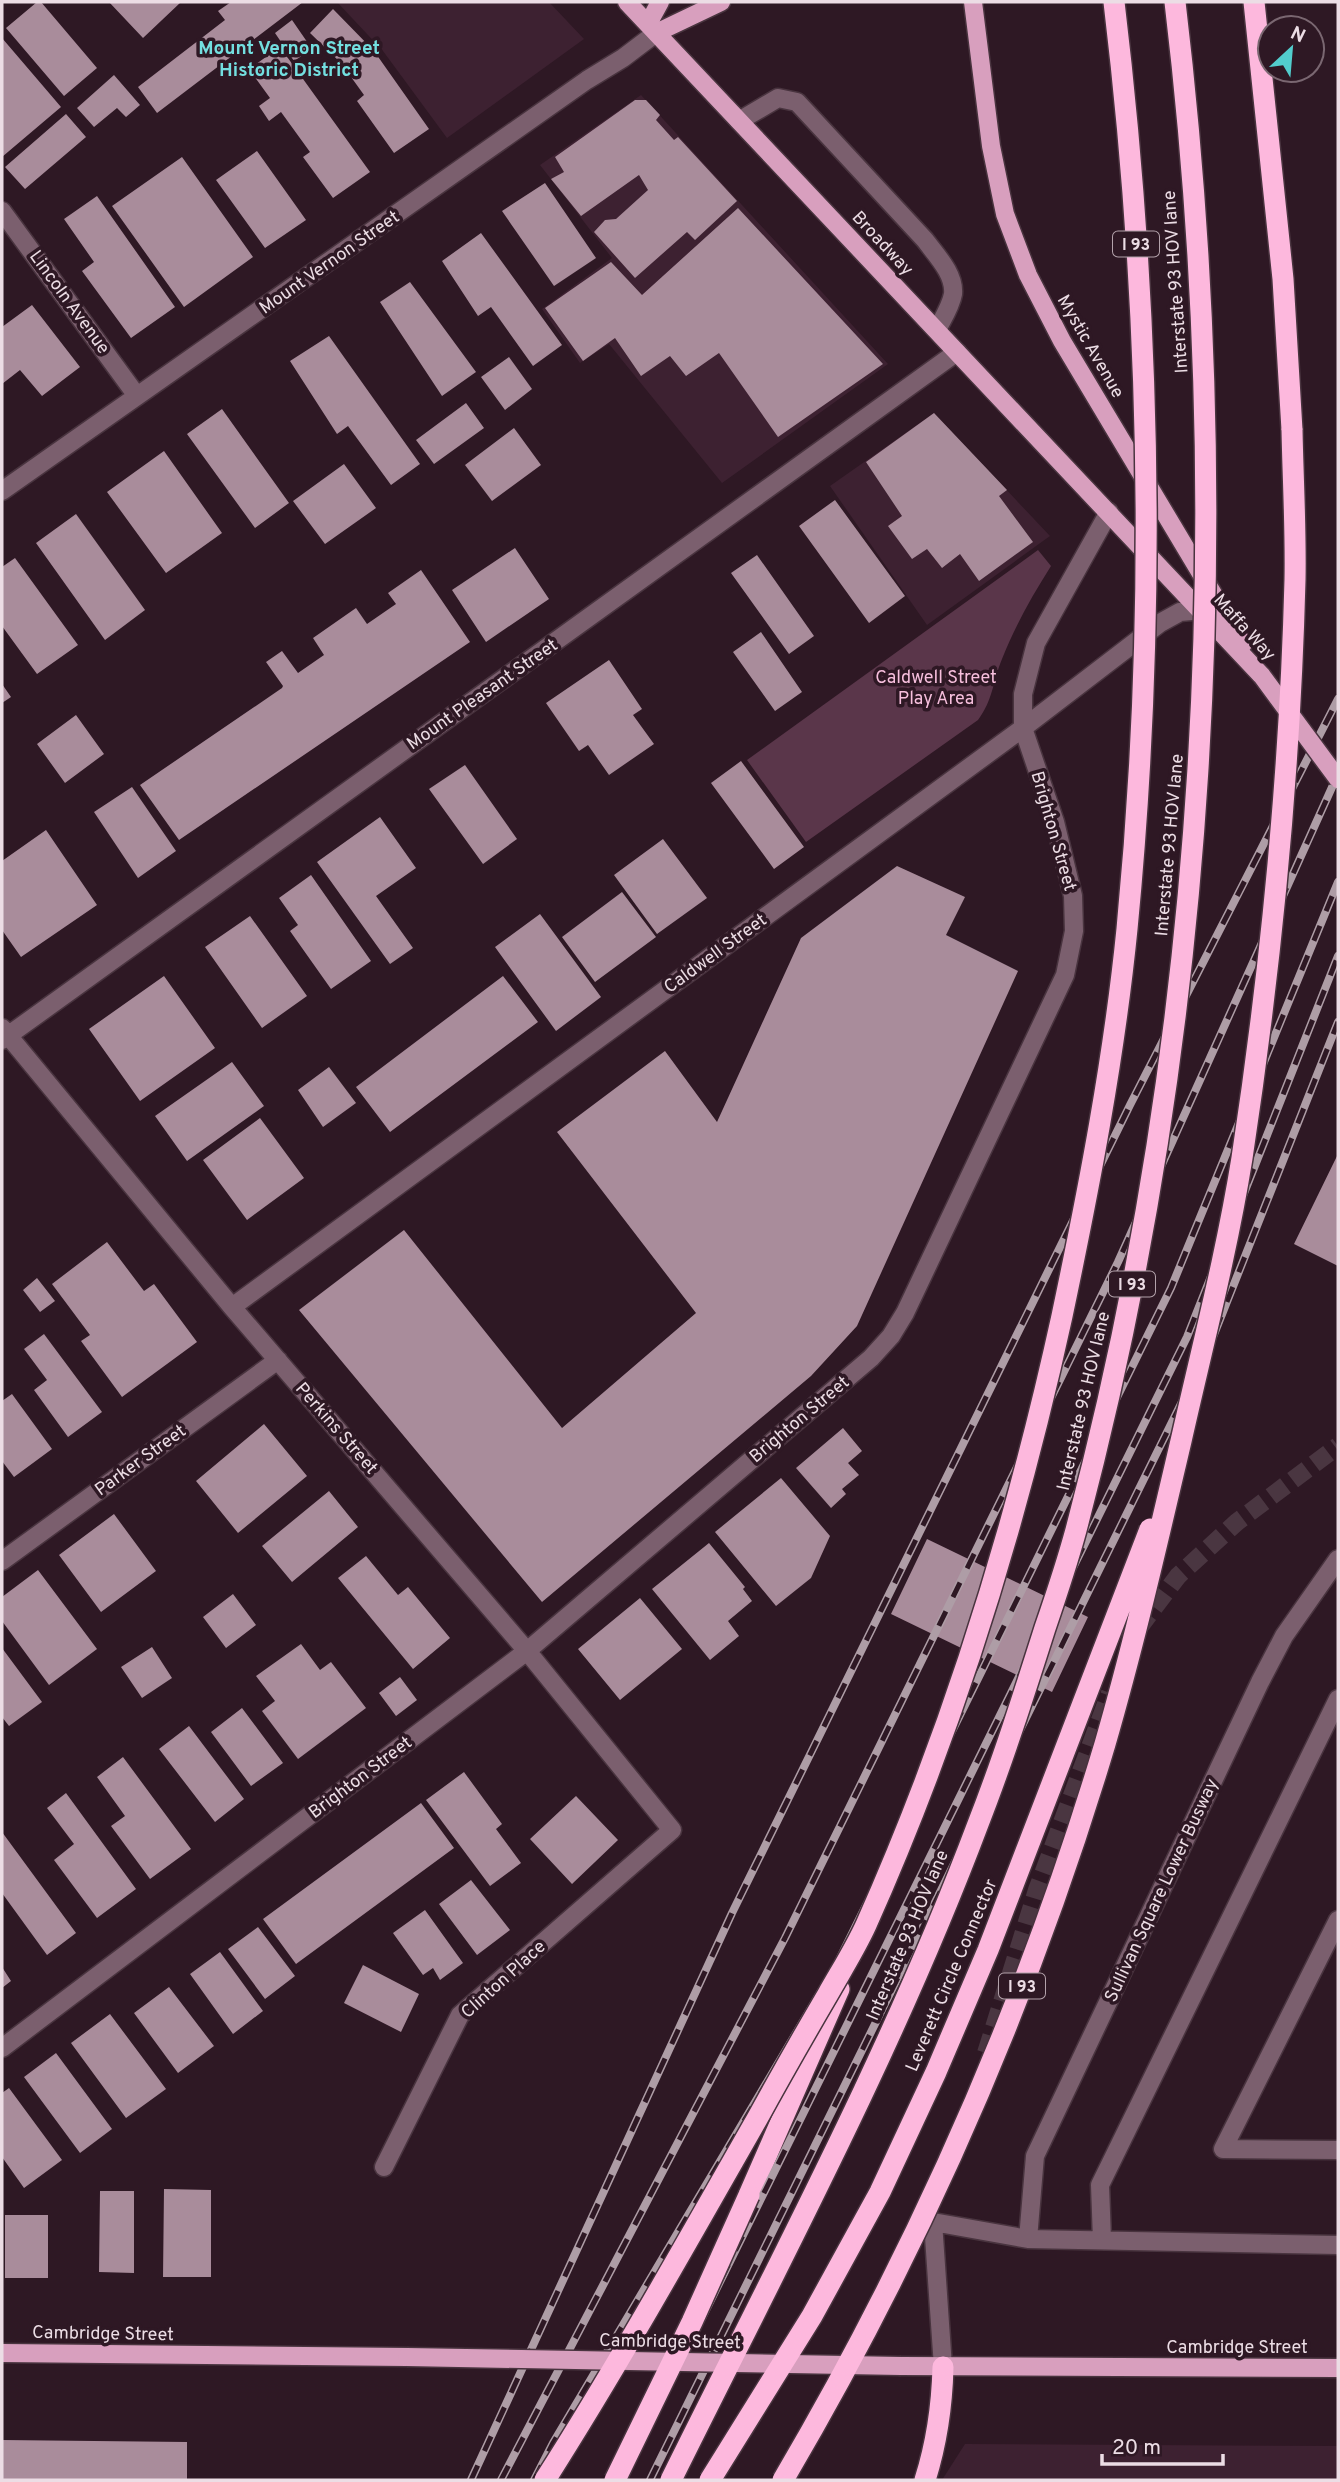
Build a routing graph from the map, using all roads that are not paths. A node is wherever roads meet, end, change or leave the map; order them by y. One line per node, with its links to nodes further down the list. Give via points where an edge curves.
1 (626, 2): 9 (main road, Broadway)
2 (660, 2): 9 (main road)
3 (721, 2): 8 (main road)
4 (973, 2): 18 (main road, Mystic Avenue, via 991,146 1005,214 1028,275 1062,341)
5 (1114, 2): 31 (highway, I 93, bridge, via 1133,206 1148,488 1144,684 1125,947 1081,1228 1012,1522 969,1664)
6 (1175, 2): 43 (highway, Interstate 93 HOV lane / I 93, bridge, via 1203,343 1208,495 1204,648 1197,803 1183,945 1142,1240 1075,1534 978,1825 861,2097)
7 (1254, 2): 24 (highway, I 93, bridge, via 1282,266 1292,430 1295,574 1289,721 1277,868 1241,1163)
8 (698, 7): 9 (main road)
9 (652, 29): 10 (main road, Broadway); 14 (street, Mount Vernon Street)
10 (739, 121): 12 (main road, Broadway); 12 (street, via 778,98 797,102 943,264 953,296)
11 (2, 211): 14 (street, Lincoln Avenue)
12 (937, 330): 13 (main road, Broadway)
13 (957, 352): 16 (main road, Broadway); 21 (street, Mount Pleasant Street)
14 (137, 396): 15 (street, Mount Vernon Street)
15 (2, 491)
16 (1109, 512): 17 (main road, Maffa Way); 19 (street, Brighton Street, via 1036,643 1024,687)
17 (1202, 610): 18 (main road, Maffa Way); 19 (street, Caldwell Street, via 1180,612 1160,622)
18 (1262, 676): 20 (main road, Maffa Way, bridge)
19 (1023, 728): 22 (street, Caldwell Street); 27 (street, Brighton Street, via 1055,822 1073,896 1074,931 1065,975 905,1314 871,1358)
20 (1338, 779)
21 (4, 1034): 22 (street, Perkins Street)
22 (232, 1307): 23 (street, Perkins Street)
23 (278, 1360): 26 (street, Parker Street); 27 (street, Perkins Street)
24 (1177, 1459): 44 (highway, Leverett Circle Connector, bridge, via 988,1950 936,2072 880,2192 812,2316); 45 (highway, I 93, bridge, via 1144,1603 1104,1745 1009,2022 891,2280)
25 (1338, 1559): 35 (street, Sullivan Square Lower Busway, via 1284,1636 1260,1682 1035,2156)
26 (2, 1561)
27 (527, 1650): 29 (street, Perkins Street); 32 (street, Brighton Street)
28 (1338, 1699): 36 (street, via 1100,2185)
29 (672, 1830): 34 (street, Clinton Place, via 460,2015)
30 (1338, 1920): 33 (street, via 1223,2149)
31 (863, 1932): 41 (highway, bridge, via 650,2307); 42 (highway, I 93, bridge, via 698,2309)
32 (2, 2048)
33 (1338, 2150)
34 (384, 2167)
35 (1028, 2239): 36 (street); 39 (street, via 933,2222)
36 (1102, 2240): 37 (street)
37 (1338, 2245)
38 (2, 2353): 39 (main road, Cambridge Street, bridge)
39 (943, 2367): 40 (main road, Cambridge Street); 46 (highway, via 937,2444)
40 (1338, 2368)
41 (545, 2480)
42 (615, 2480)
43 (671, 2480)
44 (710, 2480)
45 (783, 2480)
46 (925, 2480)

